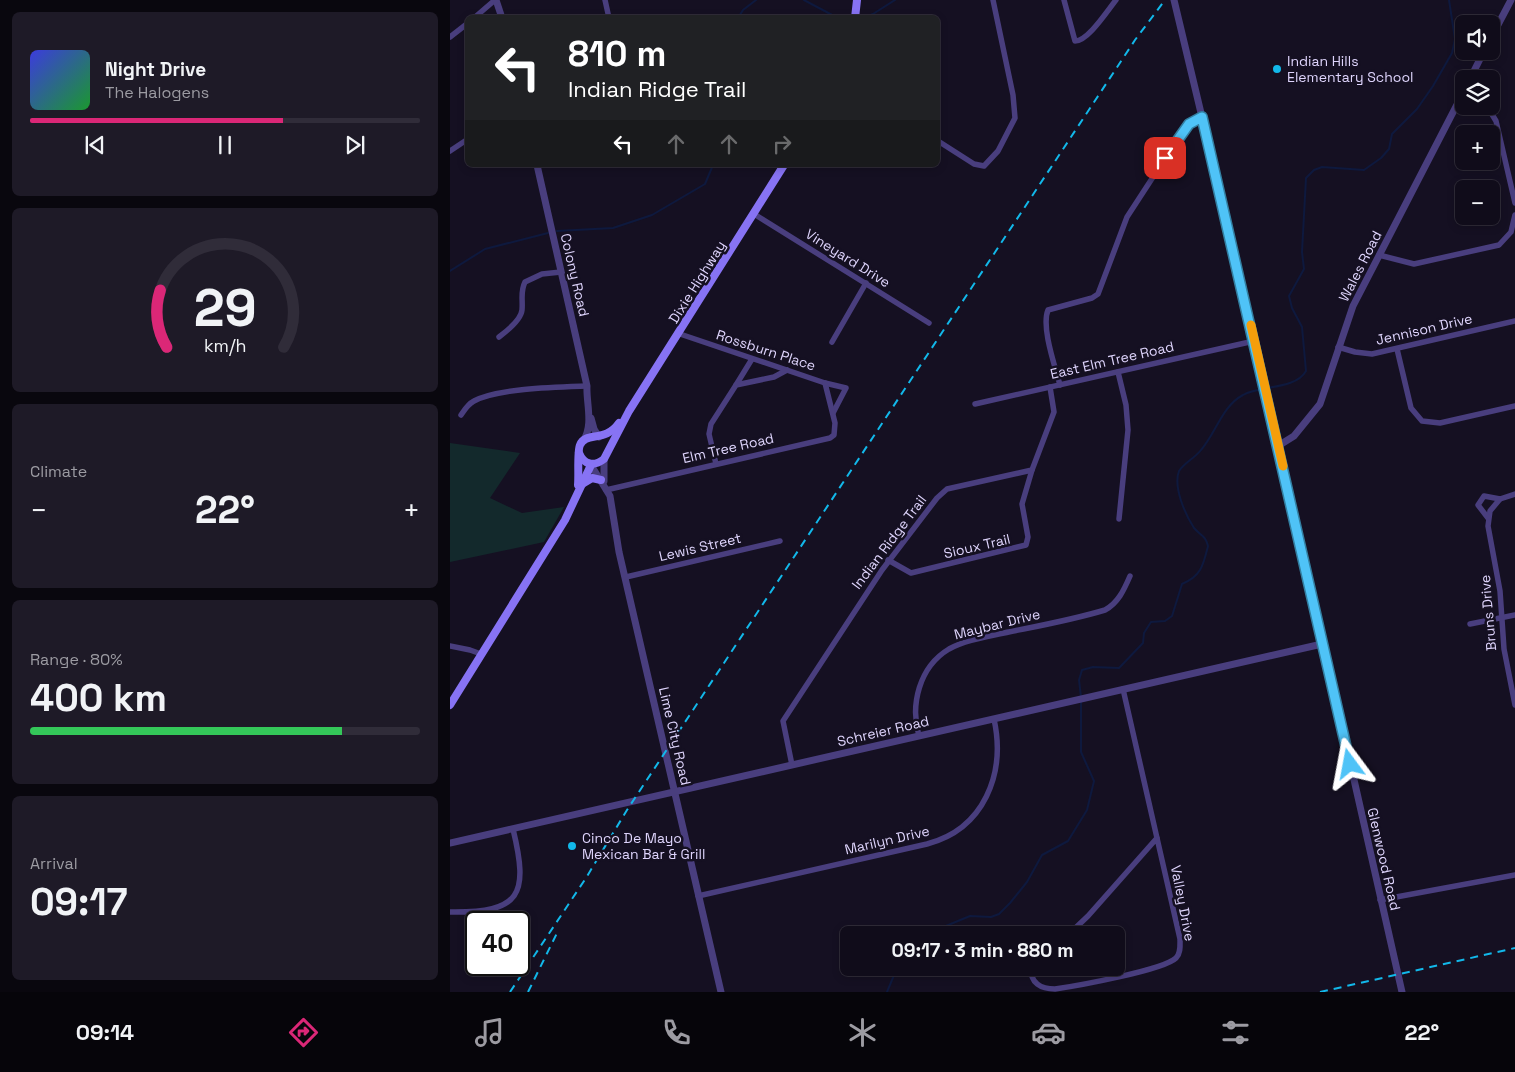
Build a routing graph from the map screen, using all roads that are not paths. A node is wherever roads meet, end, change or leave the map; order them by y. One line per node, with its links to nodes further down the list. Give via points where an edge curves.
1 (605, 0): 11 (street)
2 (857, 0): 12 (main road)
3 (993, 0): 20 (street, via 1015,107 1013,126 994,158 984,166 974,164)
4 (1064, 0): 5 (street, via 1075,41 1080,41)
5 (1116, 0)
6 (1174, 0): 18 (street, Glenwood Road)
7 (1511, 0): 13 (street)
8 (493, 1): 9 (street); 10 (street)
9 (477, 15)
10 (500, 15)
11 (608, 15)
12 (855, 15)
13 (1500, 21)
14 (465, 25): 15 (street)
15 (450, 37)
16 (1455, 108): 27 (street, Wales Road)
17 (1492, 115): 24 (street)
18 (1202, 117): 34 (street, Glenwood Road); 43 (street, via 1195,119 1184,131 1127,217 1098,294 1048,310 1046,328)
19 (465, 141): 21 (street)
20 (940, 142)
21 (450, 151)
22 (537, 167): 28 (street, Colony Road)
23 (783, 167): 25 (main road, Dixie Highway)
24 (1515, 203)
25 (754, 214): 29 (street, Vineyard Drive); 32 (main road, Dixie Highway)
26 (1515, 215): 27 (street, via 1511,232 1499,245 1414,264)
27 (1379, 255): 36 (street, Wales Road, via 1353,306)
28 (561, 272): 33 (street, via 542,274 525,282 520,317); 45 (street, Colony Road)
29 (866, 283): 31 (street, Vineyard Drive); 35 (street)
30 (1515, 321): 37 (street, Jennison Drive)
31 (929, 323)
32 (680, 334): 38 (street, Rossburn Place); 48 (main road, Dixie Highway)
33 (499, 337)
34 (1254, 341): 40 (street, East Elm Tree Road); 53 (street, Glenwood Road)
35 (832, 342)
36 (1338, 347): 37 (street, Jennison Drive, via 1364,354); 53 (street, Wales Road, via 1320,404 1294,436)
37 (1397, 349): 47 (street, via 1411,408 1422,420 1440,422)
38 (752, 359): 39 (street, Rossburn Place); 42 (street)
39 (787, 370): 41 (street, Rossburn Place); 42 (street, via 774,377)
40 (1118, 372): 43 (street, East Elm Tree Road); 65 (street, via 1128,430)
41 (825, 383): 49 (street); 49 (street, Rossburn Place, via 846,388)
42 (736, 385): 57 (street, via 711,424 709,434)
43 (1060, 385): 44 (street, East Elm Tree Road)
44 (1050, 387): 46 (street, East Elm Tree Road); 58 (street, via 1054,412)
45 (587, 388): 50 (street, via 535,388 492,396 476,400); 51 (street, Colony Road, via 592,425); 52 (street, Colony Road, via 588,423)
46 (975, 404)
47 (1515, 406)
48 (629, 411): 51 (main road, Dixie Highway, via 612,432); 55 (main road, Dixie Highway)
49 (833, 413): 57 (street, Elm Tree Road, via 835,431 830,438)
50 (461, 415)
51 (599, 437): 52 (main road, Dixie Highway, via 590,436); 55 (main road, via 606,445)
52 (583, 440): 54 (main road)
53 (1278, 446): 73 (street, Glenwood Road)
54 (579, 453): 56 (main road); 63 (main road, via 578,482)
55 (605, 457): 56 (main road); 60 (street, Lime City Road)
56 (591, 464): 59 (main road); 60 (street, Lime City Road)
57 (716, 464): 60 (street, Elm Tree Road)
58 (1032, 470): 67 (street, Indian Ridge Trail, via 947,489); 67 (street, Sioux Trail, via 1022,504 1028,537 1026,545 911,573)
59 (582, 484): 60 (main road, via 592,478); 63 (main road)
60 (604, 486): 69 (street, Lime City Road, via 610,496)
61 (1515, 494): 62 (street, Bruns Drive)
62 (1500, 499): 64 (street); 64 (street, Bruns Drive, via 1488,496 1479,501 1479,510)
63 (572, 506): 75 (main road)
64 (1488, 518): 71 (street, Bruns Drive)
65 (1119, 519)
66 (780, 541): 69 (street, Lewis Street)
67 (888, 560): 81 (street, Indian Ridge Trail, via 783,721)
68 (1130, 576): 80 (street, Maybar Drive, via 1122,594 1104,610 979,639 948,650 933,665 918,691 914,716)
69 (626, 577): 82 (street, Lime City Road)
70 (1515, 615): 71 (street)
71 (1502, 618): 72 (street); 78 (street, Bruns Drive, via 1504,649)
72 (1470, 624)
73 (1322, 644): 76 (street, Schreier Road); 88 (street, Glenwood Road)
74 (450, 646): 75 (street)
75 (481, 654): 77 (main road)
76 (1123, 689): 79 (street, Schreier Road); 84 (street, Valley Drive)
77 (450, 705)
78 (1515, 705)
79 (994, 719): 80 (street, Schreier Road); 87 (street, Marilyn Drive, via 998,757 991,786 972,818 950,836)
80 (919, 736): 81 (street, Schreier Road)
81 (792, 765): 82 (street, Schreier Road)
82 (674, 792): 83 (street, Schreier Road); 87 (street, Lime City Road)
83 (513, 829): 85 (street, Schreier Road); 89 (street, via 521,876 515,895 502,906 490,910)
84 (1157, 838): 90 (street); 91 (street, Valley Drive, via 1180,939 1179,955 1157,967)
85 (450, 843)
86 (1515, 875): 88 (street)
87 (698, 896): 94 (street, Lime City Road)
88 (1380, 900): 95 (street, Glenwood Road)
89 (450, 912)
90 (1077, 926)
91 (1125, 974)
92 (1032, 976): 93 (street, Valley Drive, via 1036,984 1047,989)
93 (1115, 976)
94 (721, 992)
95 (1402, 992)

